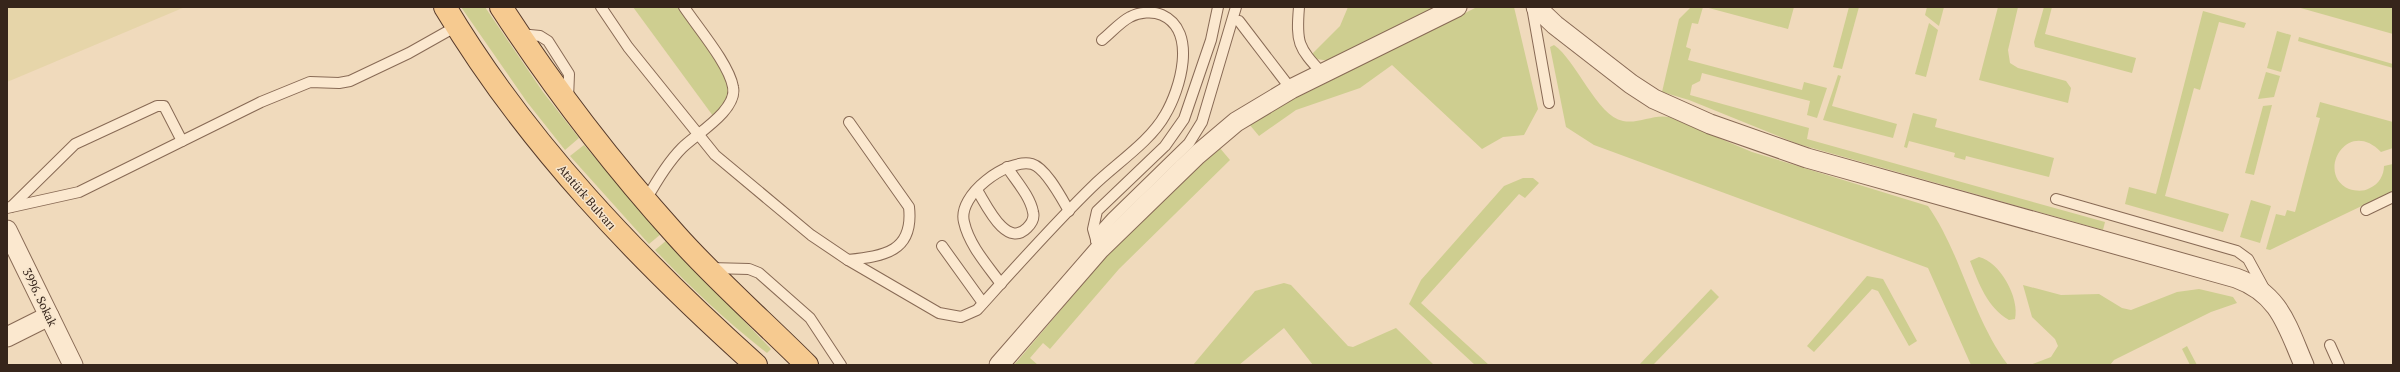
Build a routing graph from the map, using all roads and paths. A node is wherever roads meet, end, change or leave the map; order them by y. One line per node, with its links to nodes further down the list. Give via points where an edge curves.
1 (445, 7): 12 (main road, Atatürk Bulvarı)
2 (501, 7): 24 (main road, via 568,103)
3 (601, 7): 18 (lane, via 628,47)
4 (684, 7): 18 (lane, via 729,74 734,89 732,100 720,117)
5 (1218, 7): 29 (lane, via 1211,40 1184,119 1165,146 1097,211 1093,229)
6 (1236, 7): 29 (lane, via 1202,122 1189,143 1102,229)
7 (1299, 7): 14 (lane, via 1297,34 1303,52)
8 (1457, 7): 14 (street)
9 (1532, 7): 16 (lane)
10 (1536, 7): 34 (street, via 1560,30 1631,84 1654,99 1710,124 1807,158 2236,278 2254,286)
11 (1239, 21): 15 (lane)
12 (457, 26): 19 (lane, via 350,81 302,84); 41 (main road, Atatürk Bulvarı, via 490,76 584,194 686,302)
13 (1102, 40): 27 (lane, via 1129,17 1159,14 1170,20 1179,31 1184,44 1177,90 1165,116 1155,128)
14 (1322, 73): 15 (street)
15 (1291, 89): 29 (street, via 1247,115 1217,137)
16 (1549, 103)
17 (849, 122): 31 (lane, via 909,207 911,224 907,237 896,248 878,257)
18 (699, 135): 24 (lane, via 683,148 664,170); 31 (lane, via 715,155 811,235)
19 (182, 141): 25 (lane, via 79,192); 25 (lane, via 164,106 157,106 75,144)
20 (1007, 167): 21 (lane); 21 (lane, via 1030,203 1034,214 1032,223 1023,232 1015,235 1006,231); 27 (lane, via 1018,163 1033,164 1043,171)
21 (977, 190): 33 (lane, via 966,203 963,221 969,237)
22 (2393, 197): 26 (lane)
23 (2056, 199): 34 (lane, via 2236,251 2253,265)
24 (646, 200): 32 (main road)
25 (9, 207)
26 (2366, 210)
27 (1070, 211): 33 (lane)
28 (7, 230): 36 (street, 3996. Sokak)
29 (1098, 245): 45 (street)
30 (942, 246): 35 (lane)
31 (848, 260): 35 (lane, via 939,313 961,317 977,310)
32 (708, 268): 37 (main road); 44 (lane, via 749,269 758,273 810,318)
33 (1001, 284): 35 (lane)
34 (2269, 297): 46 (street, via 2282,315)
35 (983, 303)
36 (49, 316): 38 (street); 40 (street, 3996. Sokak)
37 (776, 334): 42 (main road); 43 (main road)
38 (7, 337)
39 (2330, 345): 47 (lane)
40 (73, 365)
41 (756, 365)
42 (807, 365)
43 (823, 365)
44 (840, 365)
45 (998, 365)
46 (2304, 365)
47 (2339, 365)

